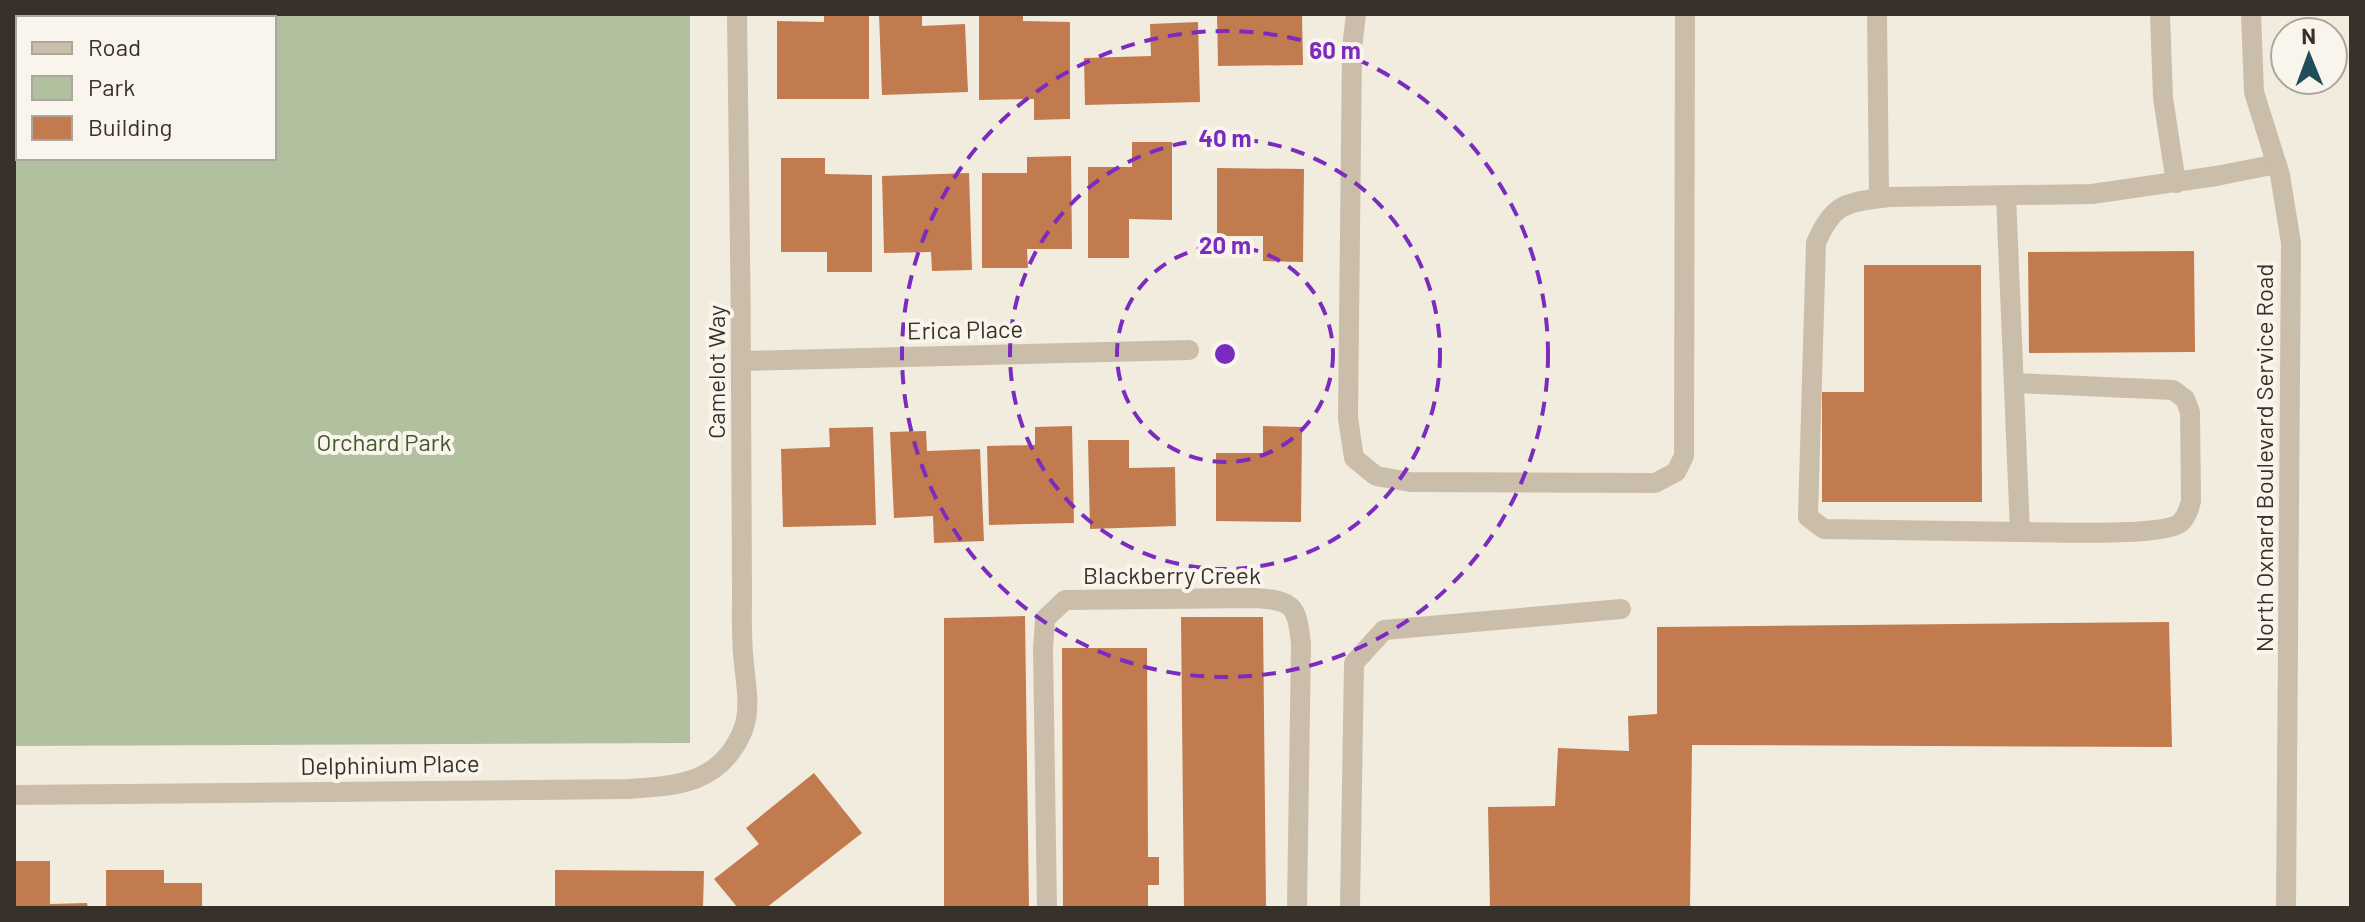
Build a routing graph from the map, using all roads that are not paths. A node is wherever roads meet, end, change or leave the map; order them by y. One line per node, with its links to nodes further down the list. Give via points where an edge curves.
1 (737, 14): 12 (street, Camelot Way)
2 (1356, 14): 3 (street, via 1348,418 1354,458 1376,476 1410,482 1563,483 1655,483 1676,472 1684,456)
3 (1685, 14)
4 (1877, 14): 10 (street)
5 (2160, 14): 8 (street, via 2163,98)
6 (2251, 14): 7 (street, North Oxnard Boulevard Service Road, via 2254,92)
7 (2277, 164): 8 (street); 21 (street, North Oxnard Boulevard Service Road, via 2291,243 2292,294)
8 (2176, 183): 9 (street, via 2092,194)
9 (2006, 196): 10 (street); 13 (street)
10 (1879, 198): 14 (street, via 1834,209 1816,243 1808,517 1824,529)
11 (1189, 350): 12 (street, Erica Place)
12 (742, 361): 16 (street, Camelot Way, via 747,708)
13 (2015, 383): 14 (street); 14 (street, via 2173,390 2190,412 2191,501 2180,523 2158,531)
14 (2020, 532)
15 (1621, 609): 20 (street, via 1384,630 1354,663)
16 (743, 729): 17 (street, Delphinium Place, via 719,764 678,786)
17 (14, 795)
18 (1047, 908): 19 (street, Blackberry Creek, via 1045,619 1065,600 1254,598 1276,599 1298,617)
19 (1297, 908)
20 (1350, 908)
21 (2286, 908)

